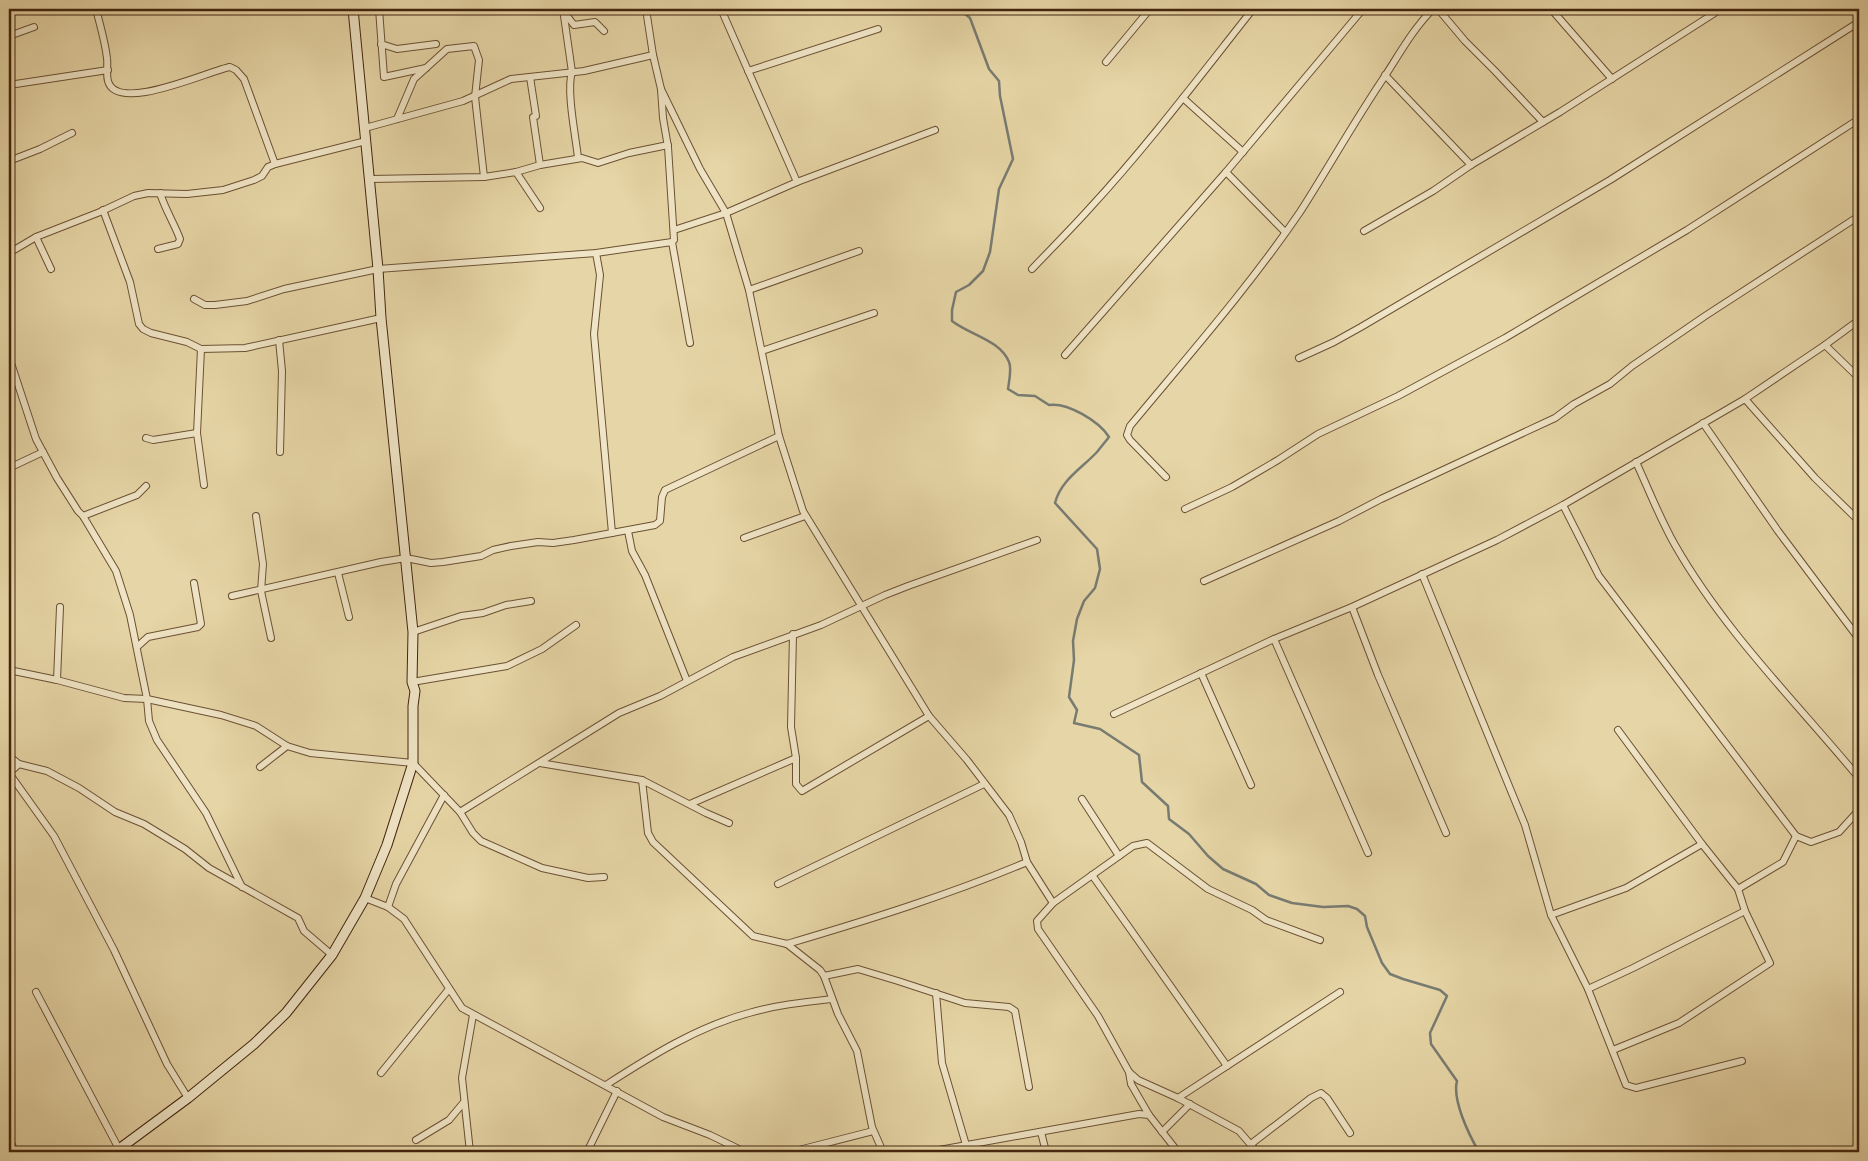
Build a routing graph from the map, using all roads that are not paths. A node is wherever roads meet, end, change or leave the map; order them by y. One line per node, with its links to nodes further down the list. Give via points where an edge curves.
1 (96, 9): 25 (street)
2 (354, 9): 38 (street)
3 (379, 9): 20 (street)
4 (653, 9): 14 (street)
5 (721, 9): 26 (street)
6 (1150, 9): 23 (street)
7 (1254, 9): 34 (street)
8 (1363, 9): 43 (street)
9 (1433, 9): 28 (street, via 1421,21)
10 (1438, 9): 37 (street)
11 (1551, 9): 30 (street)
12 (1721, 9): 30 (street)
13 (563, 10): 18 (street, via 574,25 596,22); 27 (street)
14 (646, 10): 22 (street)
15 (1859, 22): 83 (street, via 1601,185 1361,327)
16 (34, 26): 19 (street)
17 (878, 29): 26 (street)
18 (604, 31)
19 (9, 36)
20 (381, 44): 21 (street, via 397,49); 24 (street, via 384,77)
21 (436, 44)
22 (653, 55): 27 (street); 32 (street)
23 (1106, 62)
24 (427, 68): 33 (street, via 447,49 474,46 479,60); 36 (street, via 414,79)
25 (108, 70): 31 (street); 46 (street, via 112,89 133,94 151,92 224,68 236,70 244,79)
26 (748, 71): 53 (street)
27 (572, 72): 29 (street); 44 (street, via 571,98)
28 (1386, 75): 48 (street); 61 (street)
29 (530, 77): 33 (street, via 511,79); 47 (street)
30 (1612, 79): 37 (street)
31 (9, 85)
32 (661, 89): 42 (street); 57 (street, via 700,169)
33 (475, 97): 36 (street); 51 (street)
34 (1183, 98): 43 (street); 69 (street, via 1090,208)
35 (1859, 119): 98 (street, via 1687,230 1505,338 1398,396 1318,434 1232,487)
36 (396, 120): 38 (street)
37 (1542, 122): 48 (street)
38 (365, 128): 41 (street)
39 (935, 130): 53 (street)
40 (72, 133): 45 (street)
41 (366, 140): 46 (street); 52 (street)
42 (668, 144): 44 (street, via 598,163); 59 (street)
43 (1243, 152): 50 (street)
44 (578, 158): 47 (street)
45 (9, 161)
46 (275, 164): 54 (street, via 268,167 262,176 234,187 187,194)
47 (540, 165): 49 (street)
48 (1471, 165): 60 (street)
49 (516, 172): 51 (street); 55 (street)
50 (1226, 172): 61 (street); 81 (street)
51 (484, 177): 52 (street)
52 (370, 179): 68 (street)
53 (797, 182): 57 (street)
54 (160, 193): 56 (street, via 134,196); 64 (street, via 180,238 178,244)
55 (540, 208)
56 (103, 210): 62 (street); 79 (street, via 130,282 139,324 143,329)
57 (726, 213): 59 (street); 71 (street)
58 (1859, 216): 110 (street, via 1555,418 1381,499 1339,522)
59 (674, 230): 63 (street)
60 (1364, 231)
61 (1286, 232): 94 (street, via 1130,426 1127,435 1130,440)
62 (36, 237): 67 (street); 70 (street)
63 (672, 242): 66 (street); 77 (street)
64 (158, 249)
65 (859, 251): 71 (street)
66 (596, 252): 68 (street); 104 (street, via 600,275 594,334)
67 (9, 253)
68 (378, 269): 72 (street, via 284,289 247,301 205,305); 74 (street)
69 (1032, 269)
70 (51, 270)
71 (749, 290): 80 (street)
72 (194, 299)
73 (874, 313): 80 (street)
74 (381, 318): 76 (street); 107 (street)
75 (1859, 320): 78 (street)
76 (280, 340): 79 (street, via 245,348); 91 (street)
77 (690, 342)
78 (1825, 345): 84 (street); 85 (street)
79 (201, 349): 87 (street)
80 (762, 351): 88 (street)
81 (1065, 355)
82 (9, 357): 90 (street)
83 (1299, 358)
84 (1859, 378)
85 (1745, 399): 86 (street); 102 (street)
86 (1703, 423): 92 (street); 124 (street, via 1778,532)
87 (197, 432): 89 (street, via 153,440); 95 (street)
88 (779, 436): 101 (street); 103 (street, via 666,490 658,524)
89 (146, 438)
90 (43, 452): 93 (street); 99 (street)
91 (280, 452)
92 (1636, 462): 97 (street); 143 (street, via 1674,544 1707,596 1763,667)
93 (9, 468)
94 (1166, 477)
95 (204, 484)
96 (146, 486): 99 (street, via 137,495)
97 (1563, 505): 109 (street); 154 (street, via 1599,576)
98 (1185, 509)
99 (83, 516): 125 (street, via 116,571)
100 (256, 516): 112 (street, via 263,564)
101 (805, 516): 105 (street); 115 (street)
102 (1859, 521)
103 (628, 531): 104 (street); 129 (street, via 632,551 645,575)
104 (612, 533): 107 (street, via 511,546 481,556 443,562)
105 (744, 538)
106 (1037, 540): 115 (street)
107 (406, 558): 108 (street); 120 (street)
108 (338, 573): 112 (street); 118 (street)
109 (1422, 574): 117 (street); 168 (street, via 1525,826)
110 (1204, 581)
111 (194, 584): 125 (street, via 202,624 148,637)
112 (261, 591): 113 (street); 122 (street)
113 (232, 596)
114 (531, 601): 120 (street, via 461,616)
115 (861, 606): 121 (street); 133 (street)
116 (60, 607): 128 (street)
117 (1352, 607): 123 (street); 153 (street)
118 (349, 617)
119 (576, 625): 130 (street, via 542,649 507,666)
120 (412, 632): 130 (street)
121 (793, 634): 129 (street, via 733,657); 137 (street, via 790,714)
122 (270, 638)
123 (1274, 639): 127 (street); 156 (street)
124 (1859, 639)
125 (136, 647): 131 (street)
126 (9, 670): 128 (street)
127 (1201, 673): 132 (street); 146 (street)
128 (57, 680): 131 (street, via 124,698)
129 (686, 681): 139 (street, via 620,713)
130 (412, 682): 138 (street, via 415,691)
131 (146, 699): 135 (street, via 256,726); 162 (street, via 149,721 157,740 206,813)
132 (1114, 714)
133 (929, 716): 137 (street, via 802,792 796,784); 145 (street)
134 (1618, 730): 155 (street)
135 (287, 746): 138 (street, via 317,754); 141 (street)
136 (9, 756): 140 (street)
137 (796, 758): 149 (street)
138 (413, 763): 147 (street); 164 (street, via 387,845)
139 (540, 763): 144 (street); 151 (street)
140 (19, 764): 142 (street); 162 (street, via 47,771 79,788 115,812 144,824)
141 (260, 767)
142 (9, 773): 188 (street, via 54,836 114,950 167,1064)
143 (1859, 778)
144 (642, 780): 149 (street); 170 (street, via 648,833 653,842 753,936)
145 (984, 784): 158 (street, via 1009,815); 161 (street)
146 (1251, 785)
147 (444, 795): 151 (street); 166 (street, via 396,884)
148 (1082, 799): 157 (street)
149 (690, 804): 152 (street)
150 (1859, 810): 154 (street, via 1839,832 1811,842)
151 (460, 812): 160 (street, via 481,841 542,868 588,878)
152 (729, 823)
153 (1446, 833)
154 (1796, 836): 163 (street, via 1783,862)
155 (1702, 844): 163 (street); 168 (street, via 1626,888)
156 (1368, 853)
157 (1119, 856): 159 (street); 169 (street, via 1133,846 1147,843 1208,889 1266,920)
158 (1027, 862): 165 (street); 170 (street, via 876,918)
159 (1092, 875): 165 (street); 182 (street)
160 (604, 877)
161 (778, 884)
162 (242, 887): 171 (street, via 298,918 304,931)
163 (1738, 889): 167 (street)
164 (365, 898): 166 (street); 171 (street)
165 (1053, 903): 183 (street, via 1037,921 1038,929 1098,1016)
166 (388, 907): 173 (street, via 404,919)
167 (1745, 911): 174 (street); 180 (street, via 1770,963 1679,1023)
168 (1551, 916): 174 (street)
169 (1320, 940)
170 (787, 944): 172 (street)
171 (332, 955): 188 (street, via 286,1013)
172 (824, 976): 177 (street, via 858,970); 178 (street)
173 (449, 989): 179 (street, via 462,1008); 184 (street)
174 (1588, 989): 180 (street)
175 (36, 992): 201 (street)
176 (1340, 992): 182 (street)
177 (936, 993): 186 (street, via 965,1003 1008,1007 1015,1011); 200 (street, via 942,1063)
178 (832, 999): 185 (street, via 750,1012 689,1036); 193 (street, via 857,1051)
179 (474, 1015): 185 (street); 190 (street, via 462,1078)
180 (1613, 1050): 181 (street, via 1626,1085 1636,1088)
181 (1742, 1061)
182 (1227, 1066): 189 (street)
183 (1129, 1072): 189 (street, via 1138,1080); 192 (street, via 1131,1084)
184 (381, 1073)
185 (606, 1085): 187 (street)
186 (1030, 1087)
187 (617, 1091): 204 (street); 205 (street, via 663,1116)
188 (188, 1098): 201 (street)
189 (1178, 1098): 191 (street)
190 (464, 1102): 198 (street, via 449,1120); 203 (street)
191 (1190, 1104): 195 (street); 199 (street, via 1239,1131)
192 (1149, 1115): 194 (street, via 1139,1114); 195 (street)
193 (874, 1130): 206 (street); 207 (street)
194 (1041, 1132): 200 (street); 209 (street)
195 (1162, 1132): 210 (street)
196 (1350, 1133): 199 (street, via 1321,1093)
197 (9, 1138): 202 (street)
198 (416, 1140)
199 (1251, 1144): 211 (street)
200 (966, 1145): 208 (street)
201 (117, 1151)
202 (15, 1152)
203 (470, 1152)
204 (587, 1152)
205 (745, 1152)
206 (791, 1152)
207 (883, 1152)
208 (928, 1152)
209 (1046, 1152)
210 (1178, 1152)
211 (1257, 1152)

